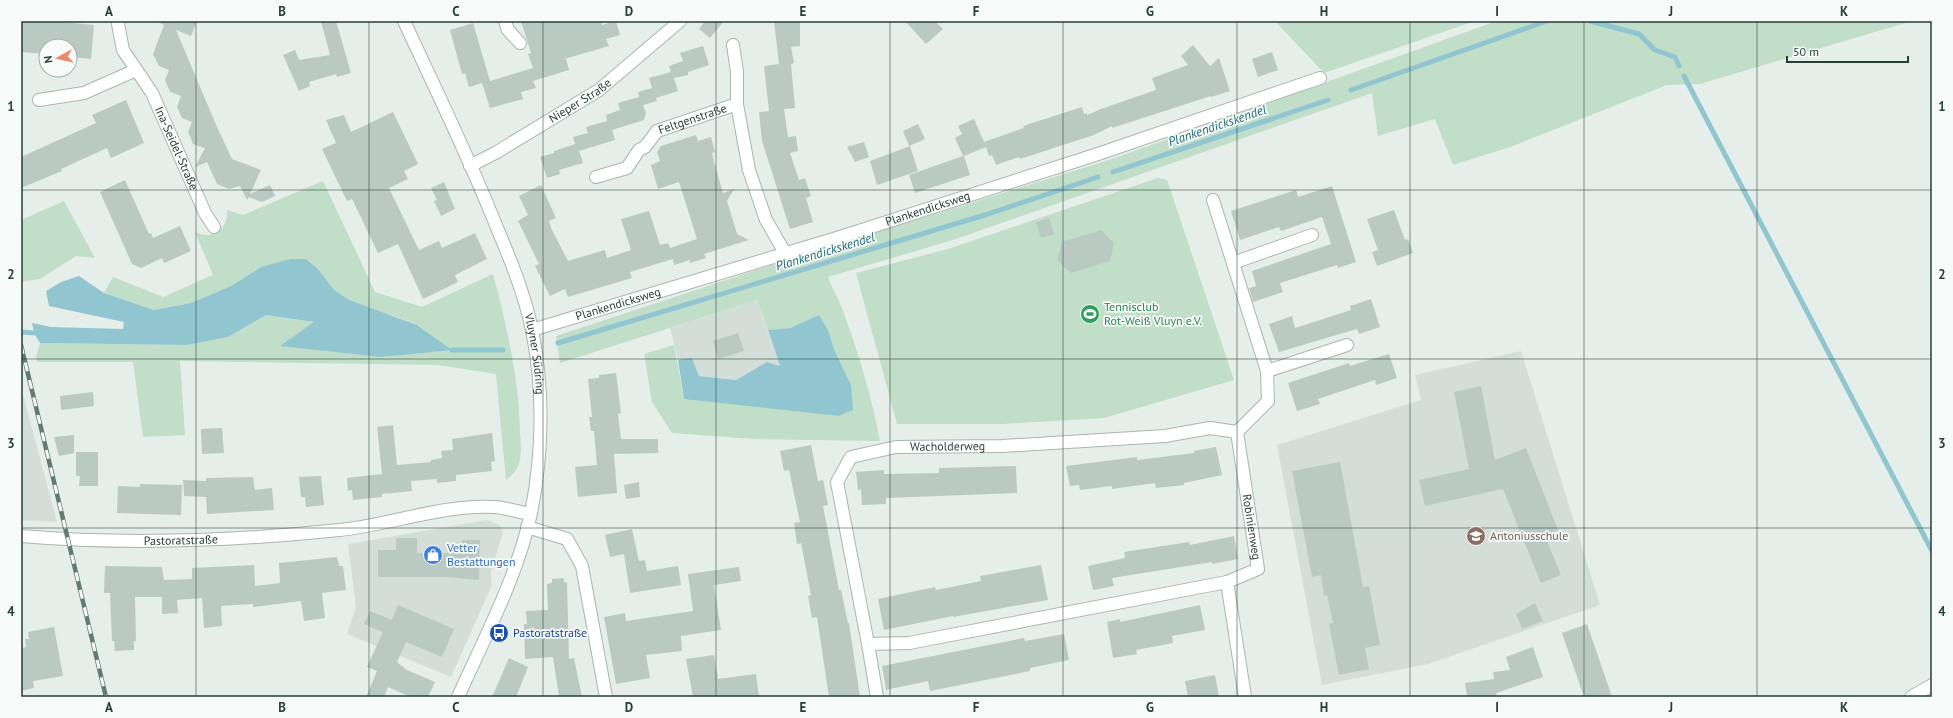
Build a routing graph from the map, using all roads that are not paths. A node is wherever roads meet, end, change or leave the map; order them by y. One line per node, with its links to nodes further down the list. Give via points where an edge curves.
1 (119, 21): 7 (street, Ina-Seidel-Straße, via 123,50)
2 (404, 21): 11 (street, Vluyner Südring)
3 (505, 21): 5 (street, via 508,30)
4 (680, 21): 11 (street, Nieper Straße, via 599,90)
5 (520, 43)
6 (733, 45): 10 (street, Feltgenstraße, via 737,72)
7 (136, 70): 9 (street, via 84,93); 14 (street, Ina-Seidel-Straße, via 152,92 203,209)
8 (1320, 78): 16 (street, Plankendicksweg, via 1091,156)
9 (39, 100)
10 (737, 104): 12 (street, Feltgenstraße, via 657,131 645,147 639,150 627,168); 16 (street, Feltgenstraße, via 749,170 766,220)
11 (470, 166): 18 (street, Vluyner Südring, via 507,252)
12 (596, 177)
13 (1213, 200): 17 (street)
14 (214, 227)
15 (1312, 235): 17 (street)
16 (785, 253): 18 (street, Plankendicksweg)
17 (1233, 263): 20 (street)
18 (532, 330): 22 (street, Vluyner Südring, via 540,401 537,474)
19 (1347, 345): 20 (street)
20 (1267, 371): 21 (street, via 1268,402)
21 (1237, 432): 25 (street, Robinienweg, via 1258,569); 26 (street, Wacholderweg, via 1210,428 1165,436 1009,446 896,447 851,458 837,482)
22 (530, 514): 23 (street, Vluyner Südring); 24 (street, Pastoratstraße, via 495,507 449,510 361,528 277,537 208,540)
23 (527, 527): 28 (street, Vluyner Südring, via 497,610); 29 (street, via 567,539 582,566)
24 (21, 536)
25 (1227, 582): 26 (street, via 909,643); 31 (street)
26 (868, 644): 30 (street, Wacholderweg)
27 (1932, 686): 32 (street)
28 (458, 697)
29 (606, 697)
30 (877, 697)
31 (1245, 697)
32 (1911, 697)

